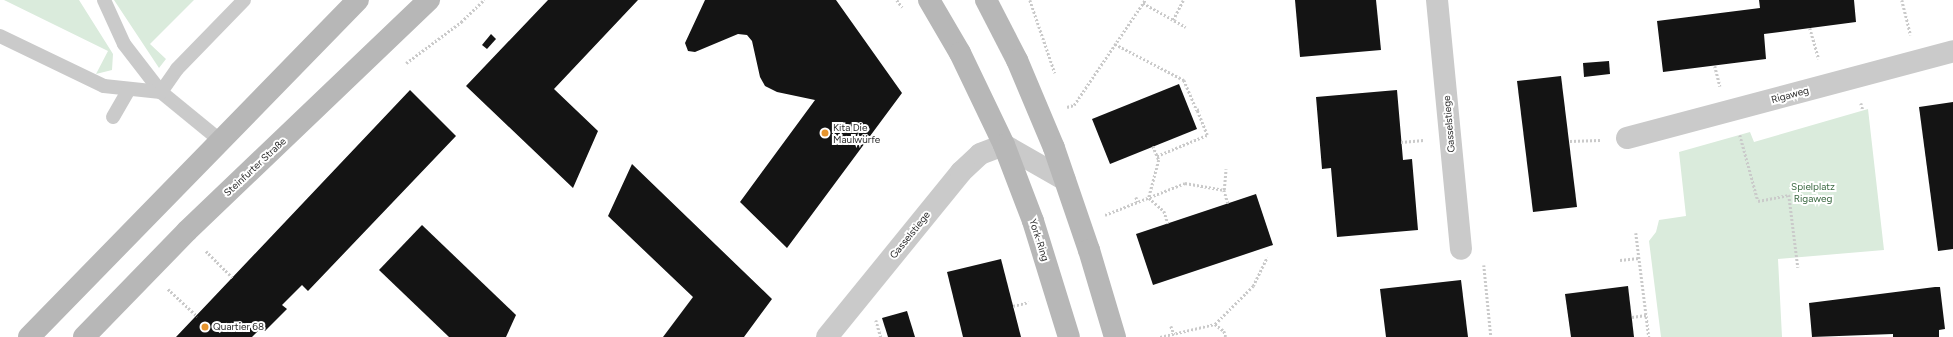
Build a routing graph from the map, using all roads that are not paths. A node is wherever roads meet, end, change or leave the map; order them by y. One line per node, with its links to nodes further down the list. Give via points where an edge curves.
1 (104, 0): 11 (lane, via 124,44)
2 (244, 0): 11 (lane, via 177,69)
3 (358, 0): 14 (main road)
4 (429, 0): 19 (main road, Steinfurter Straße, via 187,231)
5 (929, 0): 15 (main road, York-Ring, via 960,54)
6 (986, 0): 16 (main road, via 1023,74)
7 (1438, 0): 17 (street, Gasselstiege)
8 (0, 36): 10 (lane, via 104,86)
9 (1953, 51): 13 (street, Rigaweg)
10 (129, 88): 11 (lane); 12 (lane)
11 (161, 92): 14 (lane)
12 (113, 117)
13 (1627, 138)
14 (222, 142): 18 (main road)
15 (1004, 145): 16 (street); 20 (street, Gasselstiege, via 980,154 961,172); 21 (main road, York-Ring, via 1033,221)
16 (1065, 180): 22 (main road, via 1081,224)
17 (1461, 249)
18 (29, 337)
19 (84, 337)
20 (827, 337)
21 (1069, 337)
22 (1114, 337)

